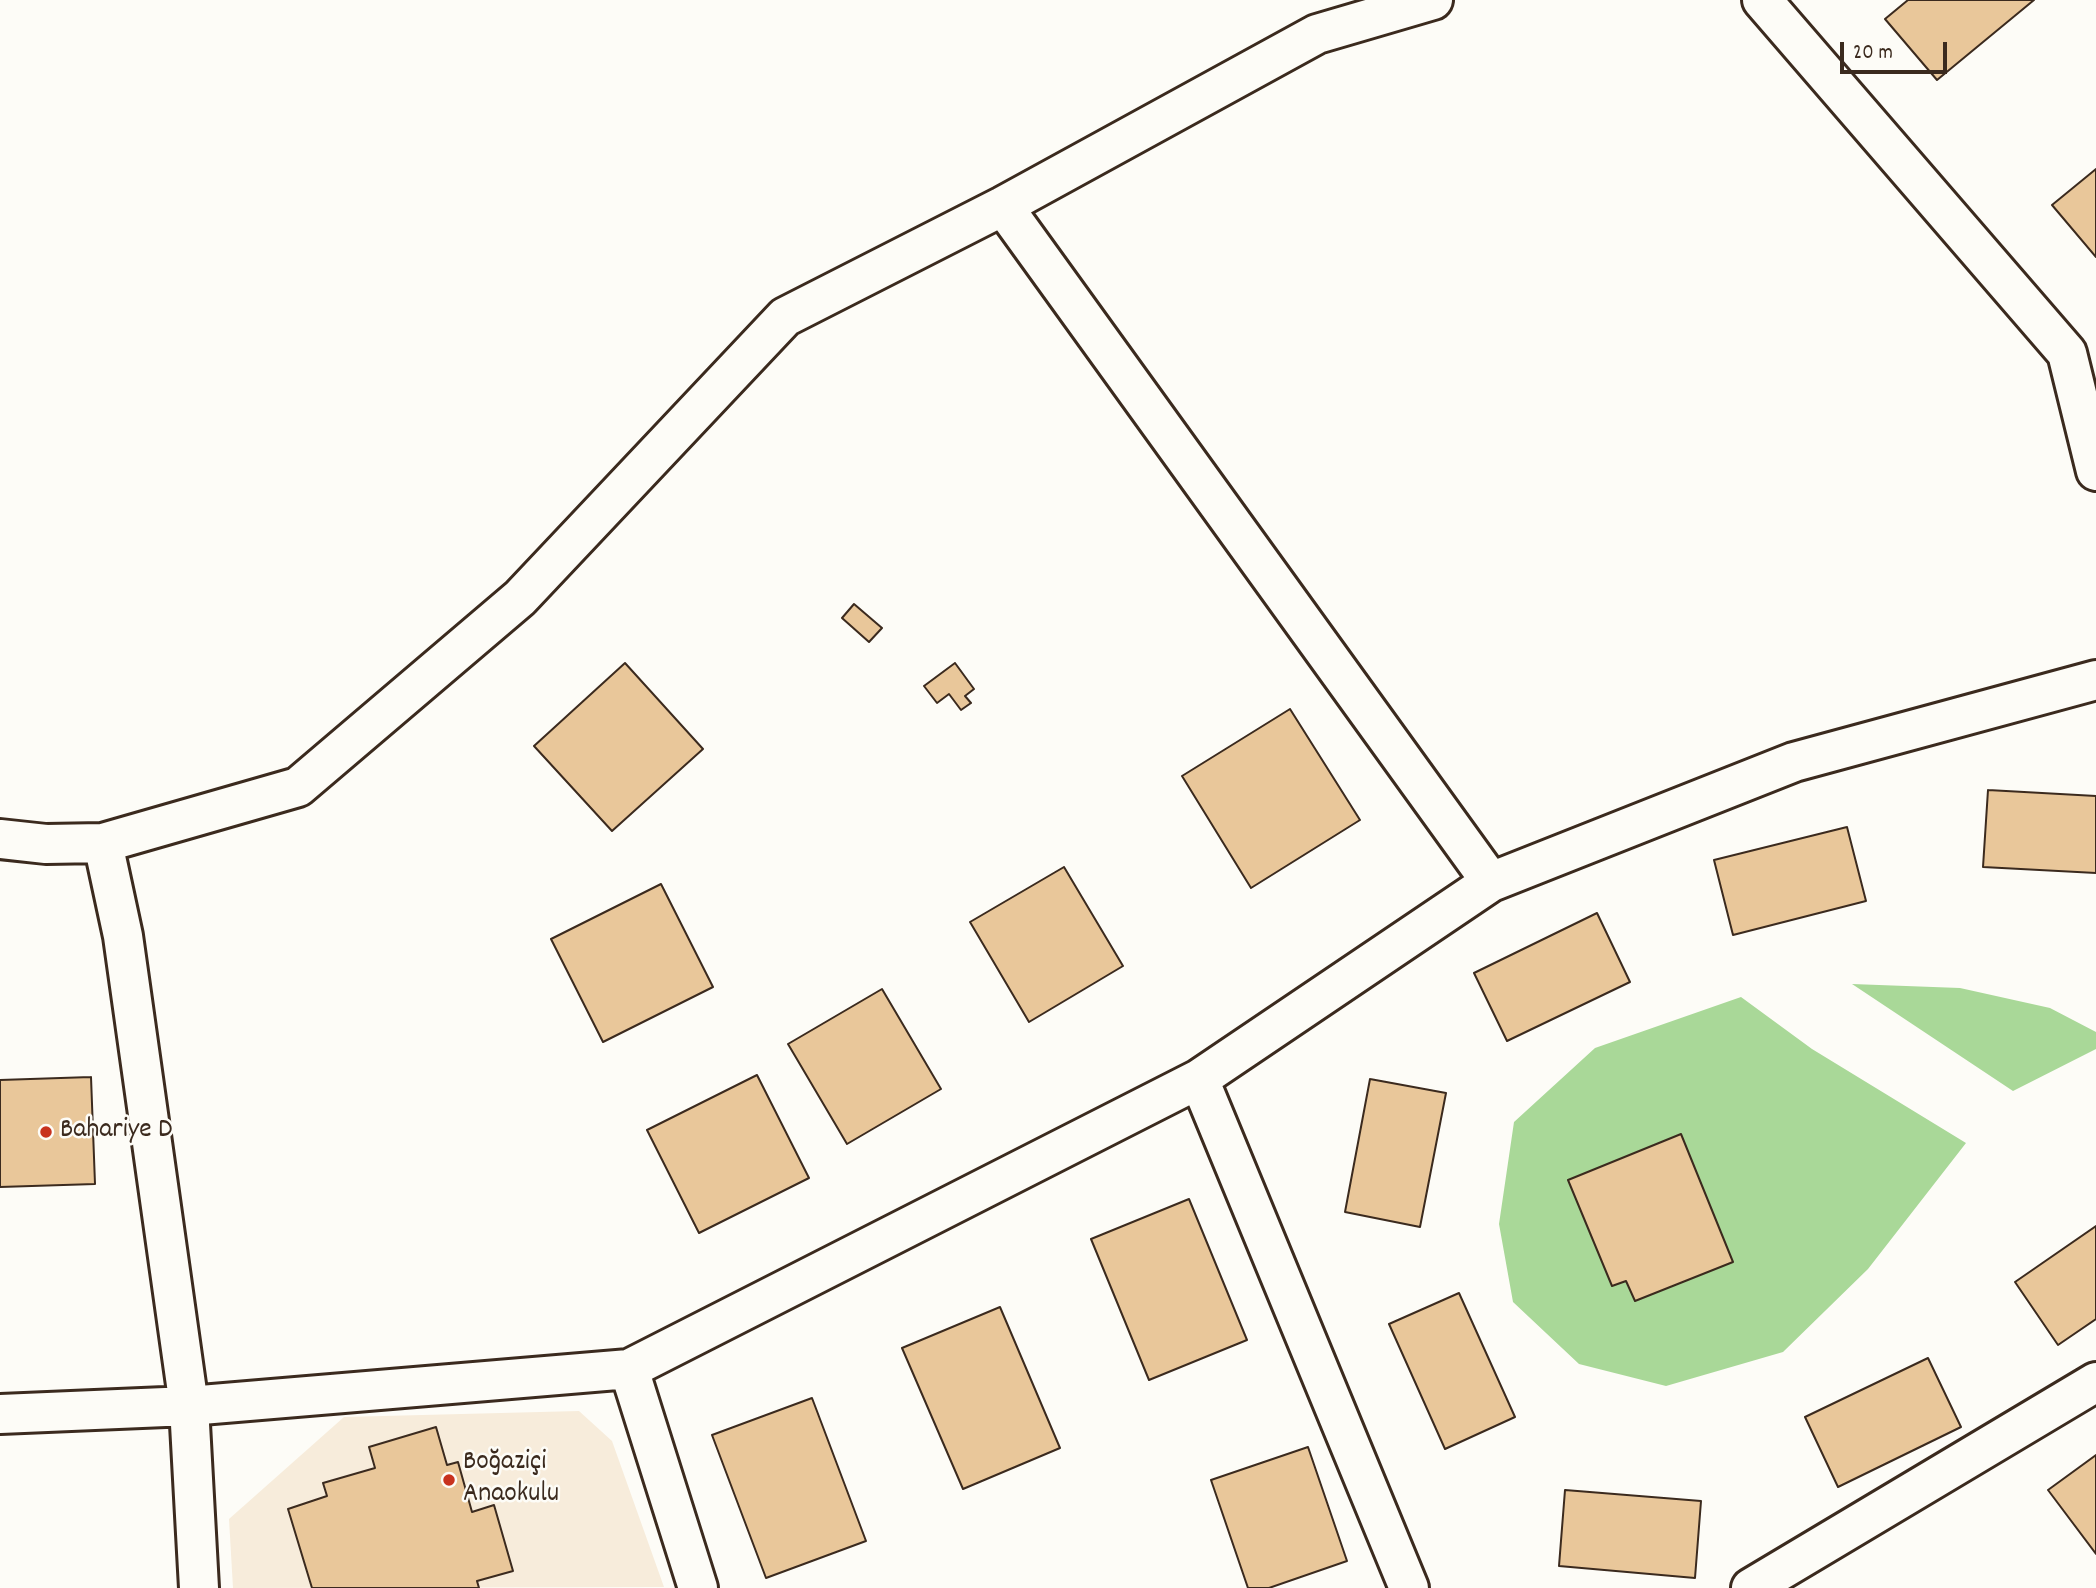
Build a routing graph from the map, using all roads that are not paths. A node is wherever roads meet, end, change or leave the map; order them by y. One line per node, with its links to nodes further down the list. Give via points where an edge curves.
1 (1433, 0): 3 (street, via 1317,34)
2 (1762, 0): 4 (street, via 2067,353)
3 (1003, 206): 7 (street, via 785,317 520,598 298,787); 8 (street)
4 (2096, 471)
5 (2096, 680): 8 (street, via 1794,762)
6 (0, 839): 7 (street)
7 (103, 843): 12 (street, via 122,936)
8 (1492, 882): 9 (street)
9 (1199, 1079): 10 (street); 16 (street)
10 (629, 1369): 12 (street); 15 (street)
11 (2096, 1381): 17 (street)
12 (189, 1406): 13 (street); 14 (street)
13 (0, 1414)
14 (199, 1588)
15 (698, 1588)
16 (1409, 1588)
17 (1751, 1588)

